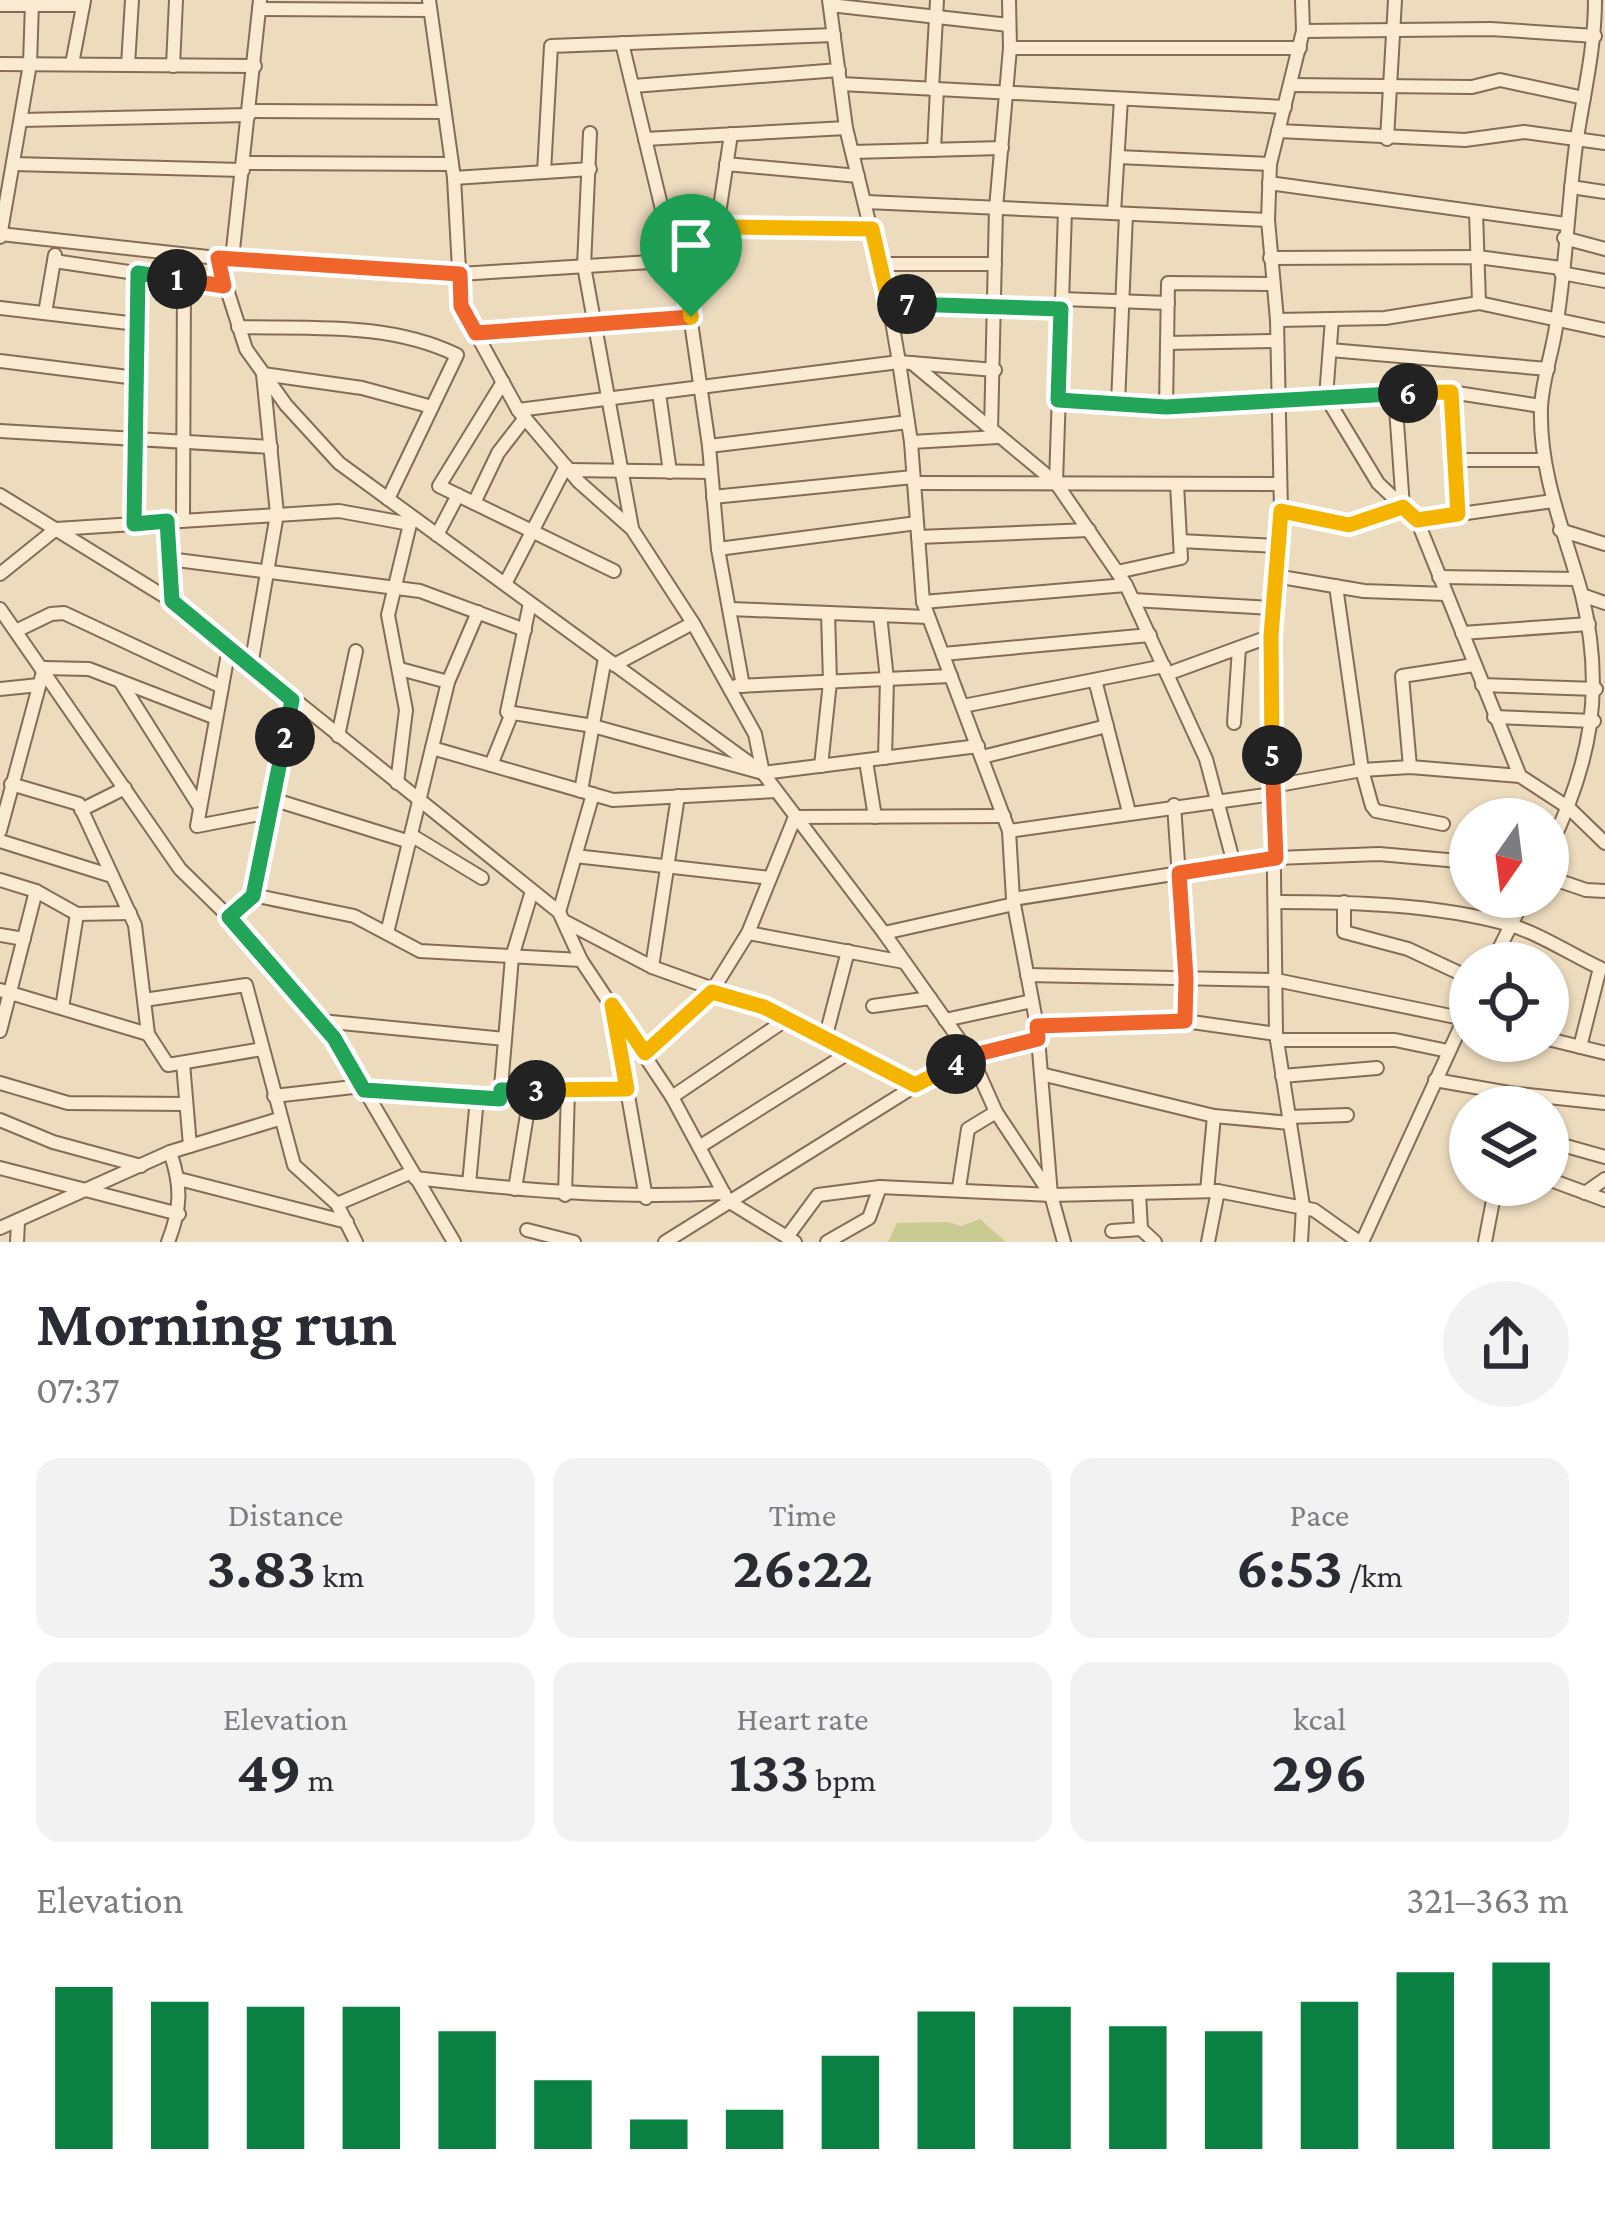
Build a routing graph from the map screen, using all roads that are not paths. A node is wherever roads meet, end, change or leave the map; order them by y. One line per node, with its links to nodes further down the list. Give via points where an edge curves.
1 (132, 0): 26 (street)
2 (176, 0): 27 (street)
3 (937, 0): 14 (street)
4 (1009, 0): 15 (street)
5 (1302, 0): 17 (street)
6 (1395, 0): 16 (street)
7 (83, 3): 9 (street); 25 (street)
8 (830, 3): 14 (street); 18 (street)
9 (32, 4): 11 (street); 24 (street)
10 (260, 4): 12 (street); 28 (street)
11 (0, 5)
12 (430, 5): 39 (street)
13 (1598, 8): 20 (street)
14 (935, 18): 15 (street); 34 (street)
15 (1010, 25): 21 (street)
16 (1393, 30): 17 (street); 20 (street, via 1491,29); 32 (street)
17 (1303, 32): 22 (street)
18 (834, 35): 19 (street); 29 (street)
19 (622, 43): 31 (street); 60 (street, via 551,46)
20 (1598, 45): 35 (street)
21 (1010, 48): 22 (street); 36 (street)
22 (1300, 48): 30 (street)
23 (0, 64): 24 (street)
24 (30, 64): 25 (street); 41 (street)
25 (72, 64): 26 (street)
26 (128, 65): 27 (street)
27 (173, 65): 28 (street)
28 (255, 66): 40 (street)
29 (840, 77): 31 (street); 34 (street); 42 (street)
30 (1291, 85): 32 (street); 38 (street)
31 (633, 86): 46 (street)
32 (1390, 86): 35 (street, via 1500,80); 47 (street)
33 (1605, 88): 35 (street)
34 (934, 89): 36 (street); 51 (street)
35 (1585, 91): 48 (street)
36 (1007, 93): 37 (street); 50 (street)
37 (1121, 99): 38 (street); 53 (street)
38 (1285, 107): 43 (street)
39 (444, 112): 40 (street); 59 (street)
40 (250, 113): 41 (street); 57 (street)
41 (20, 120): 54 (street)
42 (846, 128): 45 (street); 52 (street)
43 (1278, 131): 47 (street); 56 (street)
44 (590, 133): 58 (street)
45 (731, 134): 46 (street); 55 (street)
46 (645, 139): 71 (street)
47 (1387, 139): 48 (street, via 1524,132)
48 (1577, 139): 49 (street); 63 (street)
49 (1605, 143)
50 (1002, 148): 51 (street); 66 (street)
51 (934, 150): 52 (street)
52 (852, 152): 61 (street)
53 (1118, 157): 56 (street); 69 (street)
54 (13, 164): 57 (street); 75 (street)
55 (727, 164): 61 (street); 72 (street)
56 (1270, 164): 62 (street)
57 (243, 166): 59 (street); 80 (street)
58 (590, 169): 60 (street); 85 (street)
59 (453, 171): 60 (street); 88 (street)
60 (544, 172)
61 (858, 176): 65 (street)
62 (1269, 183): 68 (street); 70 (street)
63 (1571, 187): 64 (street); 74 (street)
64 (1605, 192)
65 (866, 202): 66 (street); 73 (street)
66 (996, 208): 67 (street); 84 (street)
67 (1065, 211): 69 (street); 97 (street)
68 (1476, 212): 74 (street); 78 (street)
69 (1120, 213): 70 (street); 93 (street)
70 (1268, 220): 79 (street)
71 (666, 226): 72 (street); 81 (street)
72 (717, 226): 73 (street)
73 (872, 229): 83 (street)
74 (1565, 231): 77 (street); 86 (street)
75 (0, 235): 76 (street)
76 (58, 241): 80 (street); 82 (street)
77 (1605, 249)
78 (1478, 256): 79 (street); 86 (street); 95 (street)
79 (1270, 258): 91 (street)
80 (225, 259): 88 (street); 92 (street)
81 (682, 260): 85 (street); 101 (street)
82 (54, 261): 87 (street); 100 (street)
83 (880, 264): 84 (street); 96 (street)
84 (995, 264): 98 (street)
85 (584, 266): 88 (street); 106 (street)
86 (1561, 270): 90 (street); 104 (street)
87 (138, 273): 89 (street); 105 (street)
88 (460, 274): 109 (street, via 461,306)
89 (184, 280): 92 (street); 137 (street)
90 (1605, 280)
91 (1273, 284): 94 (street, via 1168,284); 103 (street)
92 (224, 286): 107 (street)
93 (1125, 301): 94 (street); 97 (street); 128 (street)
94 (1168, 303): 111 (street)
95 (1479, 303): 102 (street); 104 (street)
96 (889, 304): 98 (street); 114 (street)
97 (1062, 304): 98 (street); 127 (street)
98 (995, 306): 116 (street)
99 (0, 308): 100 (street)
100 (45, 313): 105 (street)
101 (691, 317): 106 (street); 120 (street)
102 (1332, 319): 103 (street); 112 (street)
103 (1277, 320): 110 (street)
104 (1557, 323): 108 (street); 115 (street)
105 (137, 324): 118 (street)
106 (594, 324): 109 (street); 125 (street)
107 (238, 327): 117 (street); 130 (street, via 427,340 457,355)
108 (1605, 330)
109 (476, 333): 119 (street)
110 (1277, 340): 111 (street); 126 (street)
111 (1167, 343): 131 (street)
112 (1330, 350): 115 (street); 124 (street)
113 (0, 361): 118 (street)
114 (905, 363): 116 (street); 120 (street); 133 (street); 135 (street)
115 (1548, 369): 129 (street)
116 (995, 370): 135 (street)
117 (263, 374): 130 (street); 140 (street); 154 (street, via 339,463)
118 (136, 378): 136 (street)
119 (503, 382): 132 (street); 152 (street, via 439,486)
120 (700, 389): 122 (street); 139 (street)
121 (1451, 392): 123 (street); 129 (street); 141 (street)
122 (659, 393): 125 (street); 145 (street)
123 (1395, 394): 124 (street); 157 (street)
124 (1326, 397): 126 (street); 157 (street, via 1378,483)
125 (606, 398): 132 (street); 144 (street)
126 (1277, 399): 131 (street); 150 (street)
127 (1058, 400): 128 (street); 148 (street)
128 (1118, 404): 131 (street)
129 (1541, 406): 142 (street)
130 (432, 407): 154 (street)
131 (1166, 407)
132 (522, 414): 143 (street); 156 (street)
133 (908, 422): 138 (street); 139 (street)
134 (0, 430): 136 (street)
135 (994, 434): 138 (street); 148 (street)
136 (135, 439): 137 (street); 165 (street)
137 (183, 442): 140 (street); 161 (street)
138 (911, 442): 147 (street)
139 (709, 446): 146 (street)
140 (271, 447): 159 (street)
141 (1455, 460): 142 (street); 160 (street)
142 (1544, 460): 155 (street)
143 (568, 468): 144 (street); 167 (street); 171 (street)
144 (622, 471): 145 (street); 167 (street)
145 (670, 472): 146 (street)
146 (711, 472): 153 (street)
147 (914, 480): 148 (street); 153 (street); 168 (street)
148 (1056, 484): 149 (street); 169 (street)
149 (1177, 484): 150 (street); 173 (street)
150 (1280, 484): 158 (street)
151 (0, 495): 166 (street)
152 (458, 495): 156 (street); 172 (street)
153 (713, 497): 176 (street)
154 (388, 500): 162 (street)
155 (1553, 501): 160 (street); 170 (street)
156 (474, 503): 171 (street)
157 (1403, 507): 158 (street, via 1349,525); 163 (street)
158 (1281, 511): 175 (street)
159 (277, 514): 161 (street); 162 (street); 179 (street)
160 (1458, 514): 163 (street)
161 (183, 520): 164 (street)
162 (411, 520): 172 (street); 187 (street)
163 (1417, 520): 182 (street)
164 (167, 521): 165 (street); 177 (street)
165 (134, 524): 166 (street)
166 (56, 529): 180 (street); 191 (street)
167 (632, 529): 202 (street)
168 (917, 530): 169 (street); 176 (street); 192 (street)
169 (1089, 530): 183 (street)
170 (1560, 530): 174 (street); 184 (street)
171 (532, 531): 178 (street); 185 (street)
172 (437, 535): 185 (street)
173 (1180, 541): 175 (street); 183 (street, via 1181,558)
174 (1605, 544)
175 (1278, 546): 181 (street)
176 (718, 549): 196 (street)
177 (169, 559): 179 (street); 191 (street)
178 (614, 571)
179 (270, 572): 187 (street); 215 (street)
180 (0, 574)
181 (1275, 576): 186 (street); 195 (street)
182 (1439, 577): 184 (street); 188 (street)
183 (1121, 579): 190 (street); 192 (street)
184 (1577, 579): 189 (street)
185 (505, 584): 193 (street)
186 (1336, 586): 188 (street); 248 (street)
187 (396, 588): 198 (street); 217 (street, via 388,615)
188 (1446, 594): 206 (street)
189 (1582, 596): 194 (street); 203 (street)
190 (1133, 600): 195 (street); 207 (street)
191 (172, 601): 209 (street)
192 (922, 602): 201 (street)
193 (530, 603): 205 (street); 213 (street)
194 (1605, 603)
195 (1273, 608): 208 (street)
196 (730, 609): 199 (street); 226 (street)
197 (1, 612): 204 (street)
198 (478, 612): 205 (street); 223 (street)
199 (828, 613): 200 (street); 224 (street)
200 (880, 615): 201 (street); 220 (street)
201 (928, 617): 212 (street)
202 (693, 623): 213 (street); 226 (street)
203 (1589, 624): 206 (street); 229 (street)
204 (18, 630): 216 (street); 228 (street, via 64,613)
205 (525, 630): 233 (street)
206 (1462, 634): 214 (street)
207 (1150, 635): 212 (street); 218 (street)
208 (1271, 636): 210 (street); 254 (street)
209 (229, 648): 215 (street); 228 (street)
210 (1239, 648): 218 (street); 237 (street)
211 (356, 650): 240 (street)
212 (943, 654): 219 (street)
213 (609, 661): 238 (street); 249 (street)
214 (1474, 664): 227 (street); 247 (street, via 1402,676)
215 (251, 666): 231 (street)
216 (44, 668): 221 (street, via 89,668); 225 (street); 253 (street)
217 (400, 669): 223 (street); 251 (street, via 406,735)
218 (1166, 670): 222 (street); 258 (street, via 1207,759)
219 (951, 676): 220 (street); 232 (street)
220 (887, 679): 224 (street); 243 (street)
221 (119, 680): 235 (street); 262 (street)
222 (1095, 680): 232 (street); 239 (street)
223 (448, 682): 241 (street)
224 (830, 682): 226 (street); 246 (street)
225 (39, 685): 230 (street); 252 (street)
226 (736, 686): 249 (street)
227 (1482, 686): 229 (street); 234 (street)
228 (222, 687): 235 (street)
229 (1599, 687): 236 (street)
230 (0, 689)
231 (292, 700): 240 (street); 260 (street)
232 (963, 706): 242 (street)
233 (512, 713): 238 (street); 245 (street)
234 (1494, 717): 236 (street); 250 (street)
235 (216, 718): 262 (street)
236 (1594, 721): 263 (street)
237 (1234, 723)
238 (593, 726): 249 (street); 256 (street)
239 (1107, 726): 242 (street); 265 (street)
240 (338, 736): 251 (street)
241 (432, 748): 245 (street); 259 (street)
242 (980, 751): 243 (street); 267 (street)
243 (885, 758): 244 (street)
244 (866, 761): 246 (street); 269 (street)
245 (490, 765): 256 (street)
246 (821, 766): 249 (street)
247 (1410, 767): 248 (street); 250 (street)
248 (1362, 770): 254 (street); 270 (street, via 1376,811)
249 (763, 773): 255 (street)
250 (1520, 776): 263 (street)
251 (397, 783): 259 (street)
252 (11, 784): 264 (street); 266 (street)
253 (125, 788): 264 (street); 297 (street, via 180,869)
254 (1273, 790): 258 (street); 277 (street)
255 (776, 791): 257 (street); 268 (street)
256 (587, 793): 257 (street, via 613,800); 276 (street)
257 (678, 796): 280 (street)
258 (1216, 799): 261 (street); 279 (street)
259 (420, 801): 273 (street); 288 (street)
260 (271, 805): 262 (street, via 196,826); 273 (street); 290 (street)
261 (1174, 805): 265 (street); 281 (street)
262 (200, 807)
263 (1570, 808): 275 (street)
264 (81, 810): 282 (street)
265 (1129, 812): 272 (street)
266 (2, 814): 271 (street)
267 (1004, 816): 269 (street); 272 (street)
268 (795, 817): 269 (street); 284 (street); 302 (street)
269 (875, 817)
270 (1443, 824)
271 (0, 831)
272 (1009, 831): 291 (street)
273 (411, 838): 283 (street); 300 (street)
274 (0, 841): 282 (street)
275 (1605, 843)
276 (575, 856): 280 (street); 296 (street)
277 (1276, 858): 278 (street); 279 (street); 292 (street)
278 (1449, 860)
279 (1234, 864): 281 (street)
280 (667, 866): 284 (street); 310 (street)
281 (1179, 873): 291 (street); 313 (street)
282 (112, 876): 295 (street)
283 (482, 878)
284 (770, 878): 301 (street)
285 (0, 880): 287 (street)
286 (1569, 884): 289 (street)
287 (36, 891): 294 (street); 304 (street)
288 (532, 891): 296 (street); 307 (street)
289 (1605, 891)
290 (253, 896): 297 (street); 300 (street, via 354,916)
291 (1014, 902): 302 (street); 312 (street)
292 (1276, 902): 293 (street); 314 (street)
293 (1344, 902): 299 (street); 311 (street, via 1344,932)
294 (77, 914): 295 (street); 322 (street)
295 (130, 914): 318 (street)
296 (561, 916): 308 (street); 310 (street)
297 (229, 917): 327 (street)
298 (1514, 918): 299 (street)
299 (1511, 925): 305 (street); 335 (street, via 1600,968)
300 (387, 933): 307 (street, via 421,951)
301 (748, 933): 306 (street); 316 (street)
302 (884, 933): 309 (street)
303 (0, 935): 304 (street)
304 (24, 940): 315 (street)
305 (1502, 942)
306 (848, 951): 309 (street); 333 (street)
307 (512, 957): 308 (street); 332 (street)
308 (581, 960): 320 (street)
309 (904, 962): 317 (street)
310 (652, 967): 316 (street)
311 (1449, 969)
312 (1028, 975): 313 (street); 319 (street)
313 (1186, 978): 314 (street); 326 (street)
314 (1276, 980): 323 (street); 331 (street)
315 (5, 991): 322 (street); 328 (street)
316 (712, 992): 324 (street); 339 (street)
317 (930, 998): 321 (street); 325 (street)
318 (144, 1000): 330 (street); 336 (street, via 246,985)
319 (1032, 1001): 325 (street); 329 (street)
320 (612, 1005): 339 (street); 351 (street)
321 (873, 1006)
322 (62, 1008): 330 (street)
323 (1449, 1012)
324 (787, 1019): 333 (street); 356 (street)
325 (945, 1020): 341 (street)
326 (1185, 1021): 329 (street); 331 (street)
327 (320, 1022): 332 (street); 350 (street)
328 (0, 1031)
329 (1038, 1032): 341 (street); 344 (street)
330 (148, 1034): 342 (street, via 168,1065)
331 (1277, 1037): 338 (street, via 1395,1040); 345 (street)
332 (505, 1039): 352 (street)
333 (825, 1039): 337 (street)
334 (1569, 1044): 335 (street)
335 (1580, 1047): 340 (street)
336 (262, 1049): 342 (street); 355 (street)
337 (850, 1052): 348 (street); 369 (street)
338 (1448, 1052): 346 (street)
339 (645, 1053): 356 (street)
340 (1605, 1053)
341 (970, 1056): 348 (street); 361 (street)
342 (182, 1063): 360 (street)
343 (1377, 1068): 345 (street)
344 (1041, 1074): 363 (street); 387 (street)
345 (1282, 1076): 366 (street)
346 (1435, 1080): 349 (street); 413 (street)
347 (0, 1083): 360 (street, via 68,1102)
348 (915, 1085): 388 (street)
349 (1470, 1086)
350 (363, 1088): 355 (street); 357 (street); 374 (street)
351 (627, 1089): 354 (street); 389 (street)
352 (501, 1090): 353 (street); 357 (street, via 500,1099)
353 (531, 1090): 354 (street); 381 (street)
354 (568, 1090): 386 (street)
355 (274, 1096): 364 (street)
356 (672, 1097): 369 (street)
357 (477, 1098): 377 (street)
358 (1569, 1099): 359 (street)
359 (1605, 1103)
360 (186, 1104): 367 (street)
361 (996, 1112): 380 (street, via 968,1129); 387 (street)
362 (1346, 1115): 366 (street)
363 (1214, 1116): 366 (street); 383 (street)
364 (279, 1119): 367 (street); 391 (street, via 294,1166)
365 (0, 1120): 372 (street)
366 (1289, 1120): 392 (street)
367 (190, 1146): 370 (street)
368 (1569, 1147): 371 (street)
369 (699, 1148): 388 (street)
370 (170, 1152): 372 (street); 375 (street)
371 (1605, 1157)
372 (141, 1166): 382 (street)
373 (0, 1168): 382 (street)
374 (414, 1175): 377 (street); 391 (street); 401 (street)
375 (179, 1179): 394 (street); 396 (street)
376 (1605, 1179): 384 (street)
377 (469, 1184): 381 (street)
378 (1569, 1186): 384 (street)
379 (880, 1187): 380 (street); 403 (street, via 818,1195); 408 (street, via 869,1218)
380 (959, 1188): 387 (street)
381 (515, 1189): 386 (street)
382 (92, 1190): 394 (street); 395 (street)
383 (1212, 1191): 385 (street); 392 (street); 411 (street)
384 (1585, 1192): 390 (street)
385 (1139, 1193): 387 (street); 398 (street)
386 (565, 1195): 389 (street)
387 (1051, 1195): 409 (street)
388 (726, 1197): 389 (street); 403 (street); 407 (street)
389 (646, 1198)
390 (1605, 1200)
391 (337, 1204): 396 (street)
392 (1303, 1205): 412 (street); 413 (street)
393 (1492, 1206): 414 (street)
394 (179, 1214): 402 (street)
395 (18, 1222): 397 (street); 404 (street)
396 (349, 1223): 405 (street)
397 (0, 1228)
398 (1141, 1229): 400 (street); 410 (street)
399 (527, 1230): 406 (street)
400 (1112, 1231)
401 (455, 1239)
402 (172, 1240)
403 (793, 1240)
404 (16, 1242)
405 (356, 1242)
406 (574, 1242)
407 (664, 1242)
408 (827, 1242)
409 (1064, 1242)
410 (1155, 1242)
411 (1208, 1242)
412 (1301, 1242)
413 (1361, 1242)
414 (1485, 1242)

